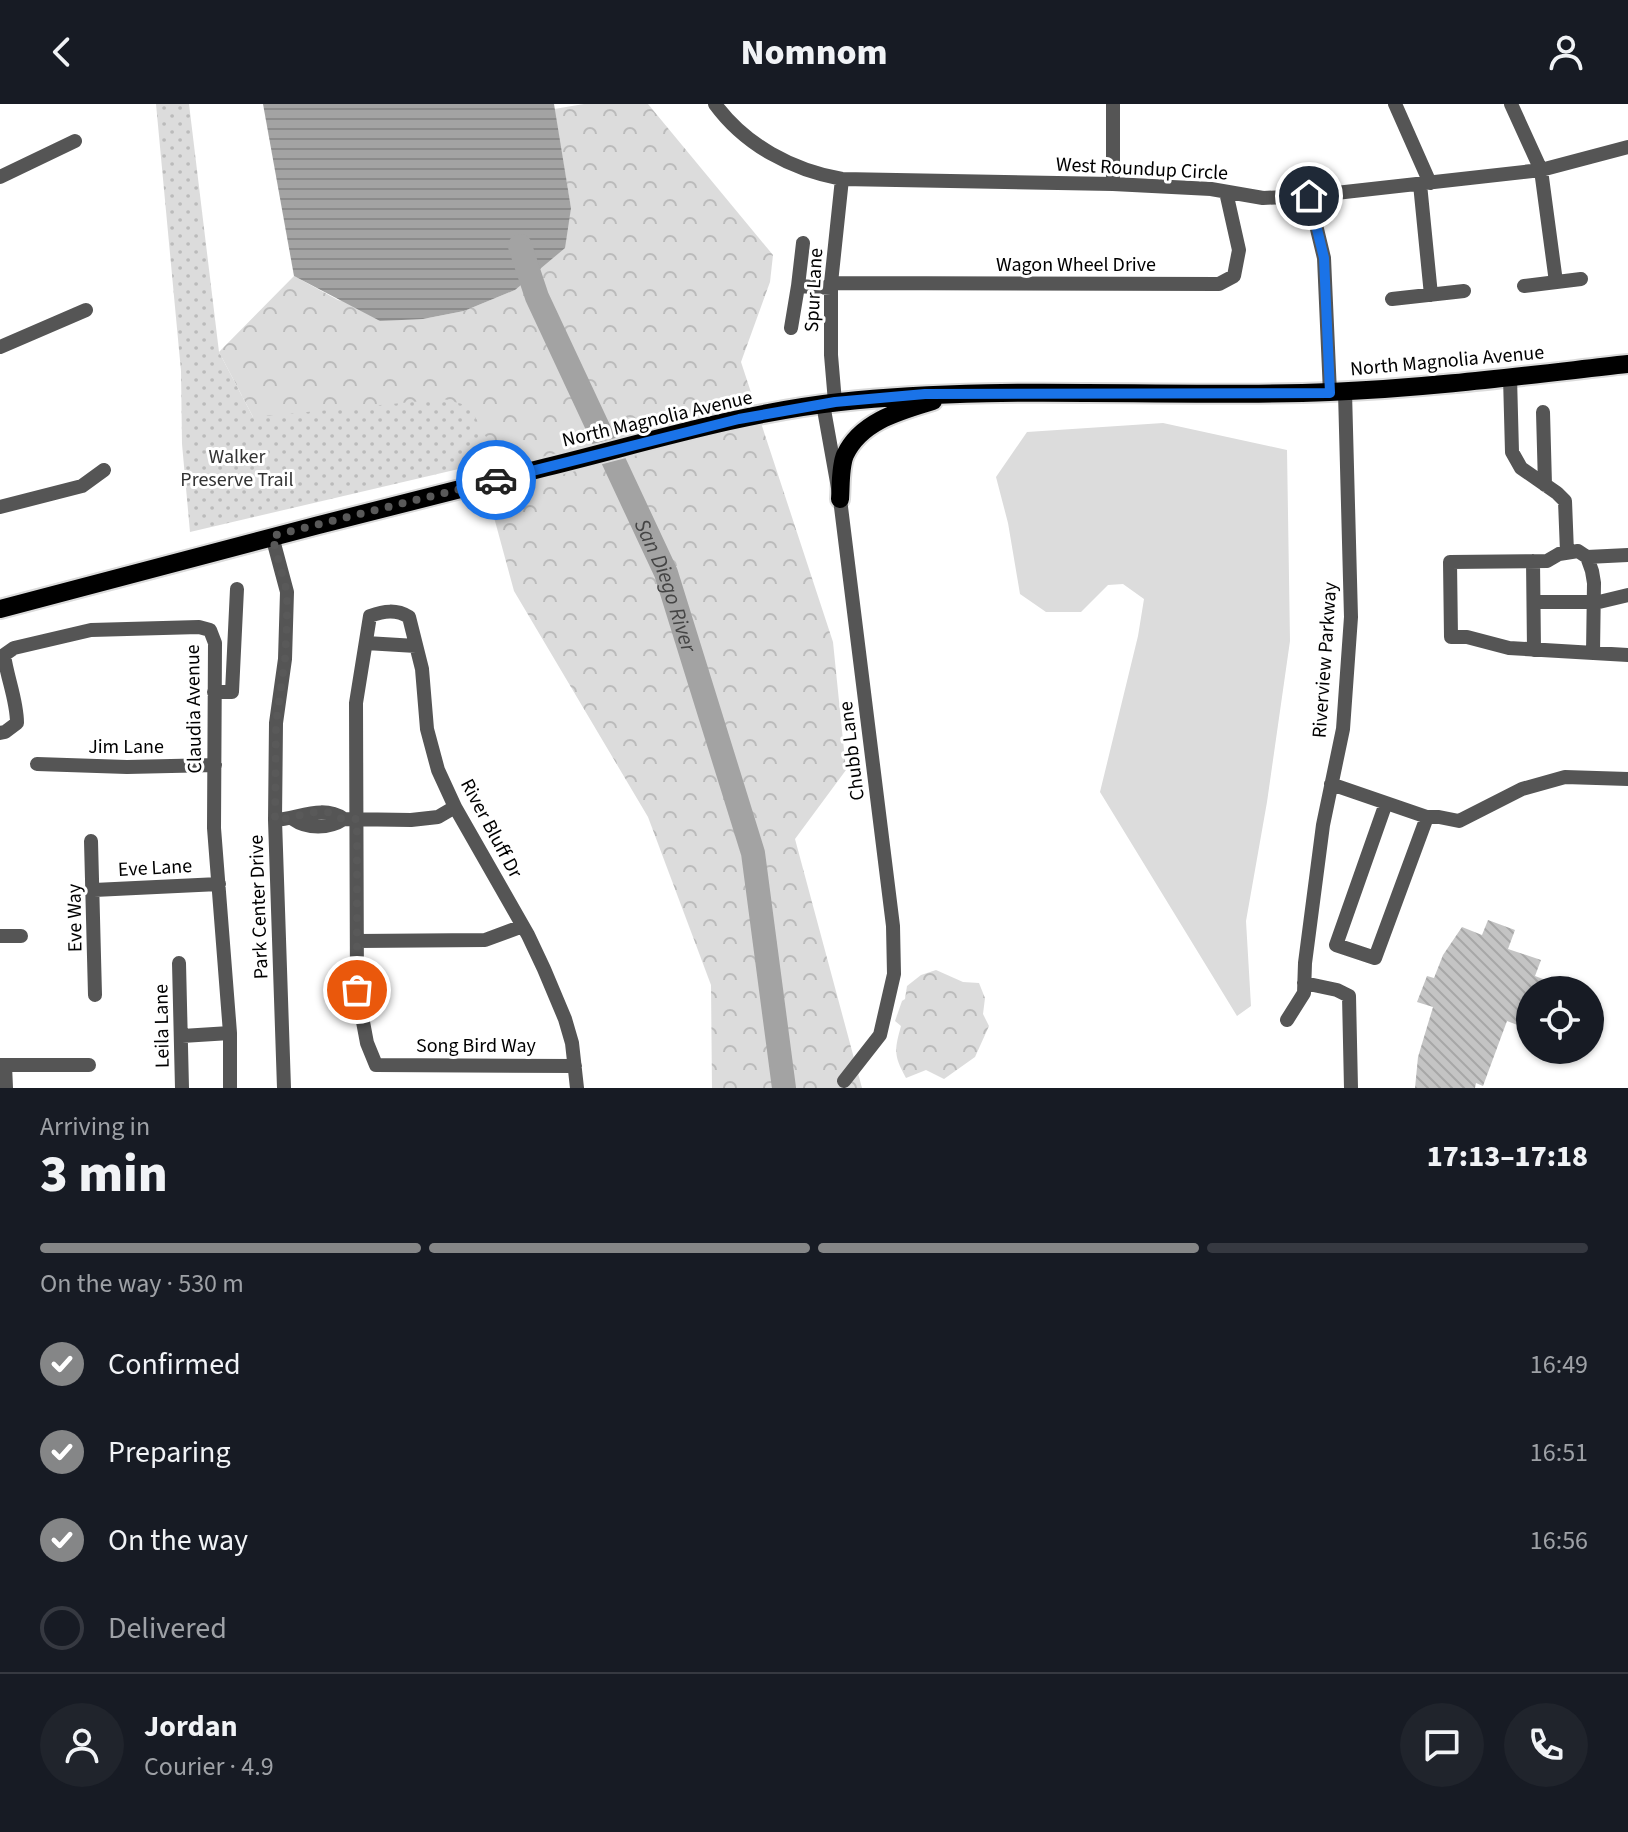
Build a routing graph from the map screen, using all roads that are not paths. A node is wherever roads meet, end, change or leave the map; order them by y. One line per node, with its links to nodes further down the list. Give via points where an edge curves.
1 (715, 104): 9 (street, West Roundup Circle, via 743,135 777,158)
2 (1113, 104): 11 (street)
3 (1395, 104): 10 (street)
4 (1511, 104): 7 (street)
5 (75, 141): 8 (street)
6 (1628, 147): 7 (street, West Roundup Circle)
7 (1541, 170): 10 (street, West Roundup Circle); 16 (street)
8 (0, 177)
9 (842, 179): 11 (street, West Roundup Circle); 18 (street, Spur Lane)
10 (1425, 183): 13 (street, West Roundup Circle); 21 (street)
11 (1113, 184): 12 (street, West Roundup Circle)
12 (1226, 192): 13 (street, West Roundup Circle, via 1263,198); 18 (street, Wagon Wheel Drive, via 1239,250 1234,276 1219,284)
13 (1309, 196): 28 (street, Riverview Parkway, via 1324,258)
14 (803, 243): 17 (street)
15 (1581, 279): 16 (street)
16 (1556, 282): 19 (street)
17 (798, 286): 18 (street); 24 (street)
18 (831, 286): 30 (street, Spur Lane)
19 (1524, 286)
20 (1464, 291): 21 (street)
21 (1431, 295): 22 (street)
22 (1392, 299)
23 (86, 310): 25 (street)
24 (791, 328)
25 (0, 347)
26 (1628, 364): 27 (main road, North Magnolia Avenue)
27 (1510, 377): 28 (main road, North Magnolia Avenue); 33 (street, via 1512,452 1521,468)
28 (1338, 392): 29 (main road, North Magnolia Avenue); 56 (street, Riverview Parkway, via 1351,617 1343,729)
29 (955, 394): 30 (main road, North Magnolia Avenue); 34 (main road, via 877,421 858,436 844,458)
30 (829, 403): 34 (street, Chubb Lane); 36 (main road, North Magnolia Avenue, via 739,419)
31 (1543, 412): 33 (street)
32 (104, 470): 35 (street, via 82,486)
33 (1545, 485): 37 (street, via 1565,501)
34 (840, 499): 78 (street, Chubb Lane, via 893,926 894,974 880,1035)
35 (0, 507)
36 (272, 536): 45 (main road, North Magnolia Avenue); 61 (street, Park Center Drive, via 287,592 276,723)
37 (1567, 552): 39 (street); 40 (street)
38 (1628, 555): 39 (street)
39 (1587, 557): 44 (street)
40 (1533, 561): 43 (street); 48 (street, via 1450,562 1451,637)
41 (237, 589): 51 (street, via 232,692)
42 (1628, 595): 44 (street)
43 (1534, 602): 44 (street); 48 (street)
44 (1592, 602): 49 (street)
45 (0, 609)
46 (366, 643): 47 (street); 47 (street, River Bluff Dr, via 370,616 392,611 409,617); 60 (street, via 356,703)
47 (416, 646): 58 (street, River Bluff Dr, via 427,729)
48 (1534, 650): 49 (street)
49 (1593, 653): 50 (street)
50 (1628, 655)
51 (214, 692): 52 (street, Claudia Avenue, via 215,643 210,630 91,630 4,655 17,723); 54 (street, Claudia Avenue)
52 (0, 733)
53 (37, 764): 54 (street, Jim Lane)
54 (215, 765): 63 (street, Claudia Avenue)
55 (1628, 779): 59 (street, via 1565,777 1522,789 1459,821)
56 (1331, 784): 57 (street); 70 (street, Riverview Parkway)
57 (1386, 803): 59 (street); 59 (street, via 1336,945 1375,958)
58 (455, 807): 60 (street, via 438,817); 65 (street, River Bluff Dr)
59 (1427, 817)
60 (350, 819): 61 (street, via 303,826 293,819); 68 (street)
61 (275, 820): 82 (street, Park Center Drive)
62 (91, 841): 64 (street, Eve Way)
63 (219, 884): 64 (street, Eve Lane); 73 (street, Claudia Avenue)
64 (94, 890): 71 (street, Eve Way)
65 (523, 926): 68 (street, via 485,940); 77 (street, River Bluff Dr, via 565,1019)
66 (0, 936): 67 (street)
67 (21, 936)
68 (357, 941): 77 (street, Song Bird Way, via 357,990 376,1065)
69 (179, 963): 74 (street, Leila Lane)
70 (1304, 983): 72 (street, Riverview Parkway, via 1304,993); 84 (street, via 1349,996)
71 (95, 995)
72 (1287, 1020)
73 (230, 1033): 74 (street); 81 (street, Claudia Avenue)
74 (182, 1036): 80 (street, Leila Lane)
75 (3, 1065): 76 (street); 79 (street)
76 (89, 1065)
77 (575, 1066): 83 (street, River Bluff Dr)
78 (844, 1081)
79 (6, 1088)
80 (182, 1088)
81 (230, 1088)
82 (284, 1088)
83 (577, 1088)
84 (1351, 1088)

